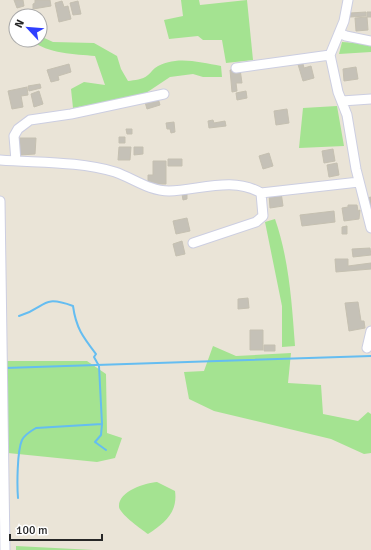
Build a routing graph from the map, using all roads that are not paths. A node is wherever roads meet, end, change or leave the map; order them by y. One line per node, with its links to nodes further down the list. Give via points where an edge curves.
1 (348, 0): 2 (street)
2 (339, 33): 3 (street); 4 (street)
3 (371, 41)
4 (330, 55): 5 (street); 8 (street)
5 (236, 68)
6 (164, 94): 10 (street, via 30,120 18,129 14,136)
7 (371, 99): 8 (street)
8 (342, 101): 11 (street, via 347,115)
9 (0, 160): 10 (street)
10 (16, 161): 12 (street, via 78,164 115,172 153,189 243,185)
11 (359, 182): 12 (street); 14 (street)
12 (261, 193): 15 (street, via 263,216 256,222)
13 (0, 201): 18 (street)
14 (371, 228)
15 (193, 243)
16 (371, 331): 17 (street)
17 (367, 348)
18 (1, 457): 19 (street)
19 (5, 550)

